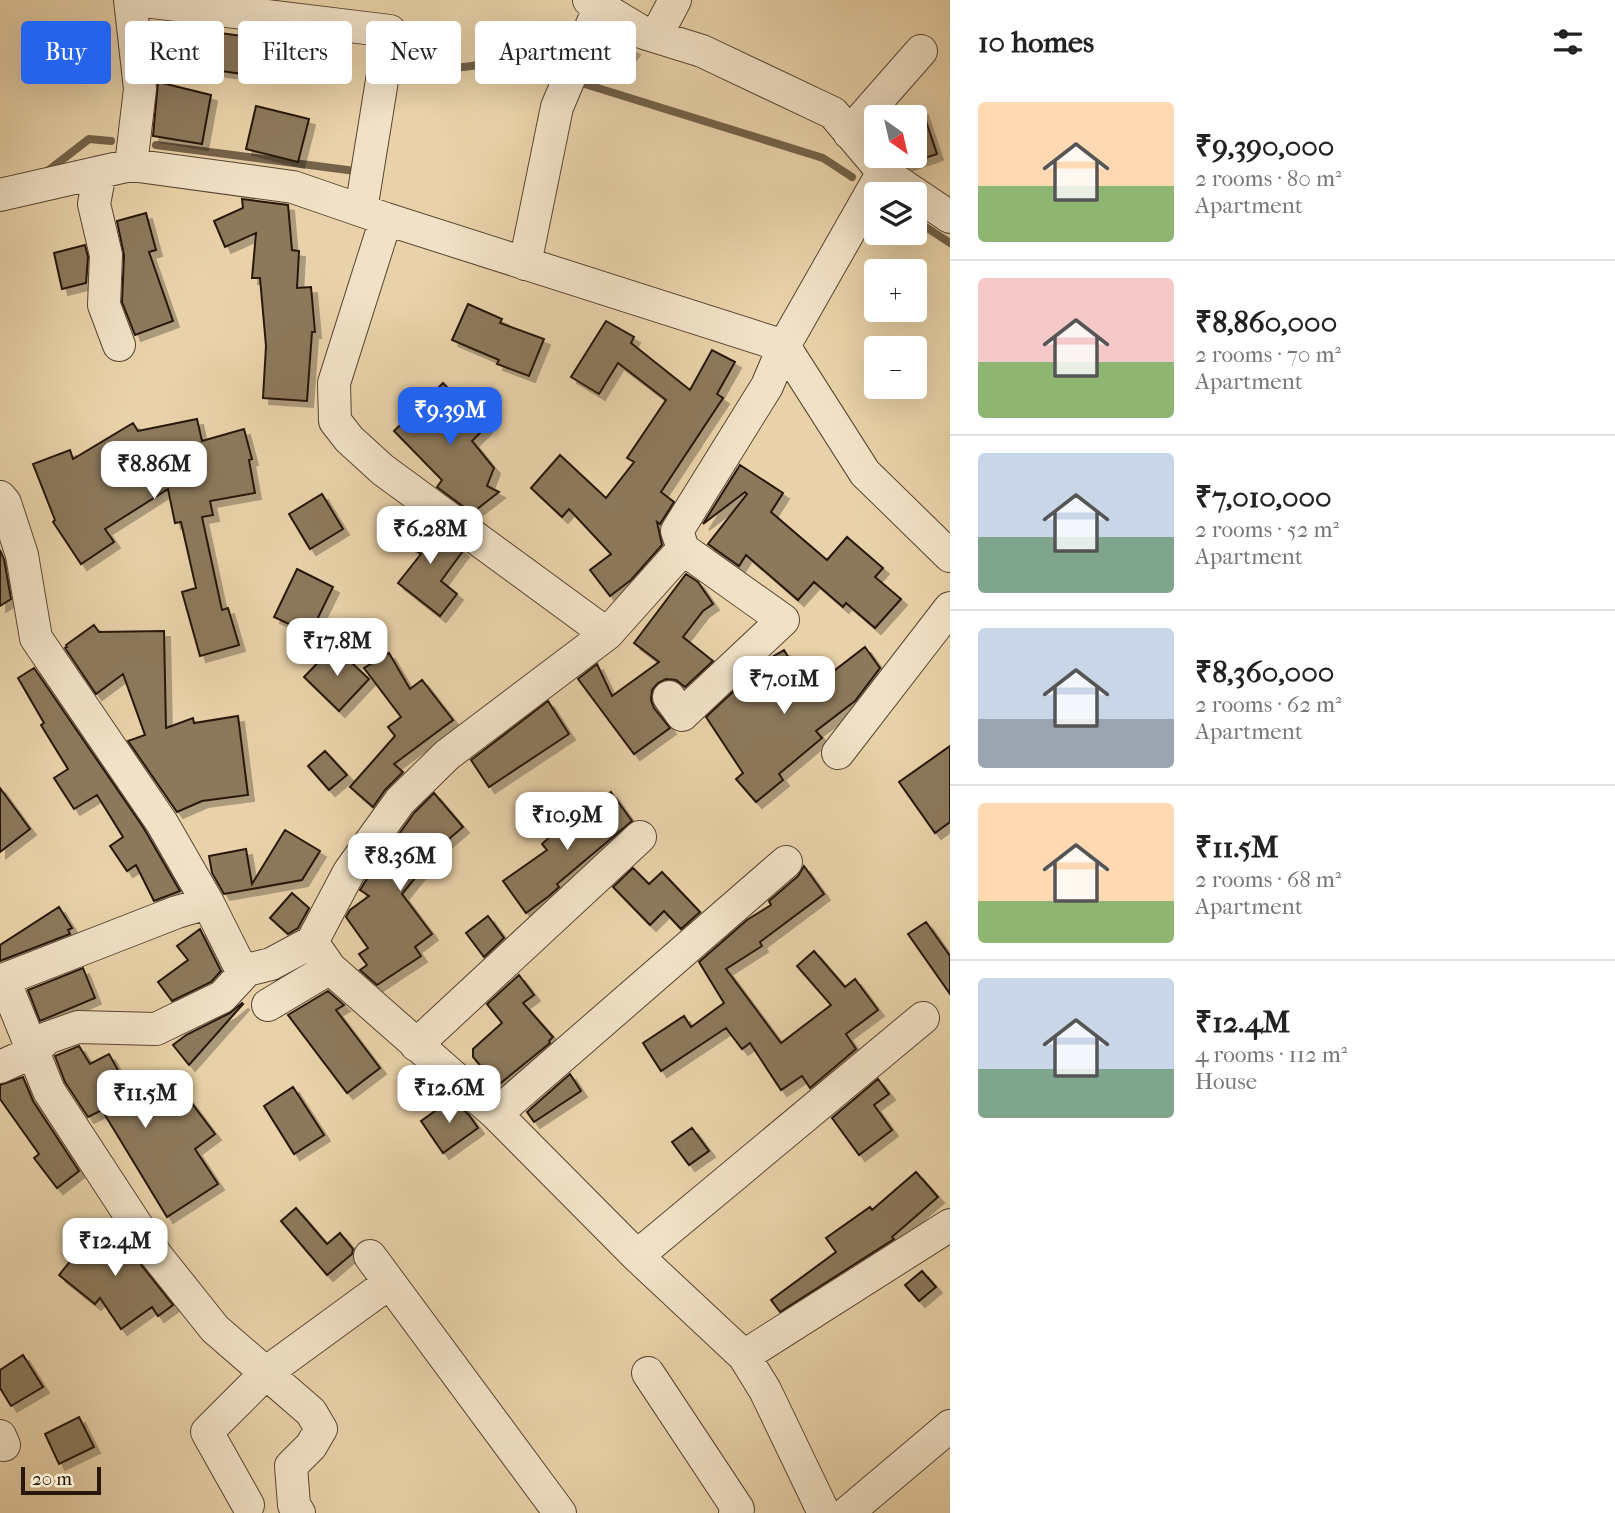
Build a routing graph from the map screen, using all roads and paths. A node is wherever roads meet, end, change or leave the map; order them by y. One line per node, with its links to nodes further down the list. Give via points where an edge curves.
1 (133, 0): 7 (street, via 140,89); 11 (street, via 390,31)
2 (675, 0): 4 (street)
3 (595, 3): 4 (street); 13 (street, via 557,107)
4 (656, 36): 6 (street, via 702,51 832,113)
5 (921, 51): 6 (street)
6 (849, 133): 9 (street)
7 (131, 165): 8 (street); 11 (street, via 293,187)
8 (100, 172): 10 (street); 14 (street, via 94,204 106,255 104,305)
9 (883, 172): 12 (street); 15 (street)
10 (0, 195)
11 (374, 215): 13 (street); 20 (street, via 334,383 335,421 383,470)
12 (950, 217)
13 (525, 264): 15 (street)
14 (119, 345)
15 (783, 346): 17 (street, via 767,386 677,531); 18 (street, via 865,473)
16 (0, 497): 25 (street, via 22,555 36,638 162,822)
17 (683, 549): 20 (street); 21 (street, via 783,620 682,715)
18 (950, 556)
19 (950, 608): 22 (street)
20 (607, 634): 26 (street, via 447,755 400,801 349,873)
21 (669, 697)
22 (838, 753)
23 (640, 837): 32 (street)
24 (786, 862): 35 (street)
25 (208, 903): 28 (street, via 238,963); 29 (street)
26 (312, 942): 27 (street); 28 (street, via 271,964)
27 (330, 968): 30 (street); 32 (street)
28 (247, 970): 33 (street, via 222,997 156,1029 78,1027 47,1038)
29 (2, 980): 33 (street)
30 (268, 1005)
31 (923, 1018): 38 (street)
32 (416, 1045): 35 (street)
33 (33, 1052): 34 (street); 41 (street, via 49,1091 156,1255 215,1329)
34 (0, 1067)
35 (496, 1114): 38 (street)
36 (948, 1231): 40 (street)
37 (370, 1256): 39 (street)
38 (637, 1256): 40 (street)
39 (389, 1283): 41 (street); 45 (street)
40 (744, 1356): 48 (street)
41 (267, 1372): 44 (street, via 207,1432); 46 (street, via 311,1412 321,1429 291,1466 294,1505)
42 (648, 1373): 47 (street, via 738,1509)
43 (950, 1426): 49 (street)
44 (248, 1505)
45 (552, 1510)
46 (299, 1513)
47 (736, 1513)
48 (824, 1513)
49 (847, 1513)

